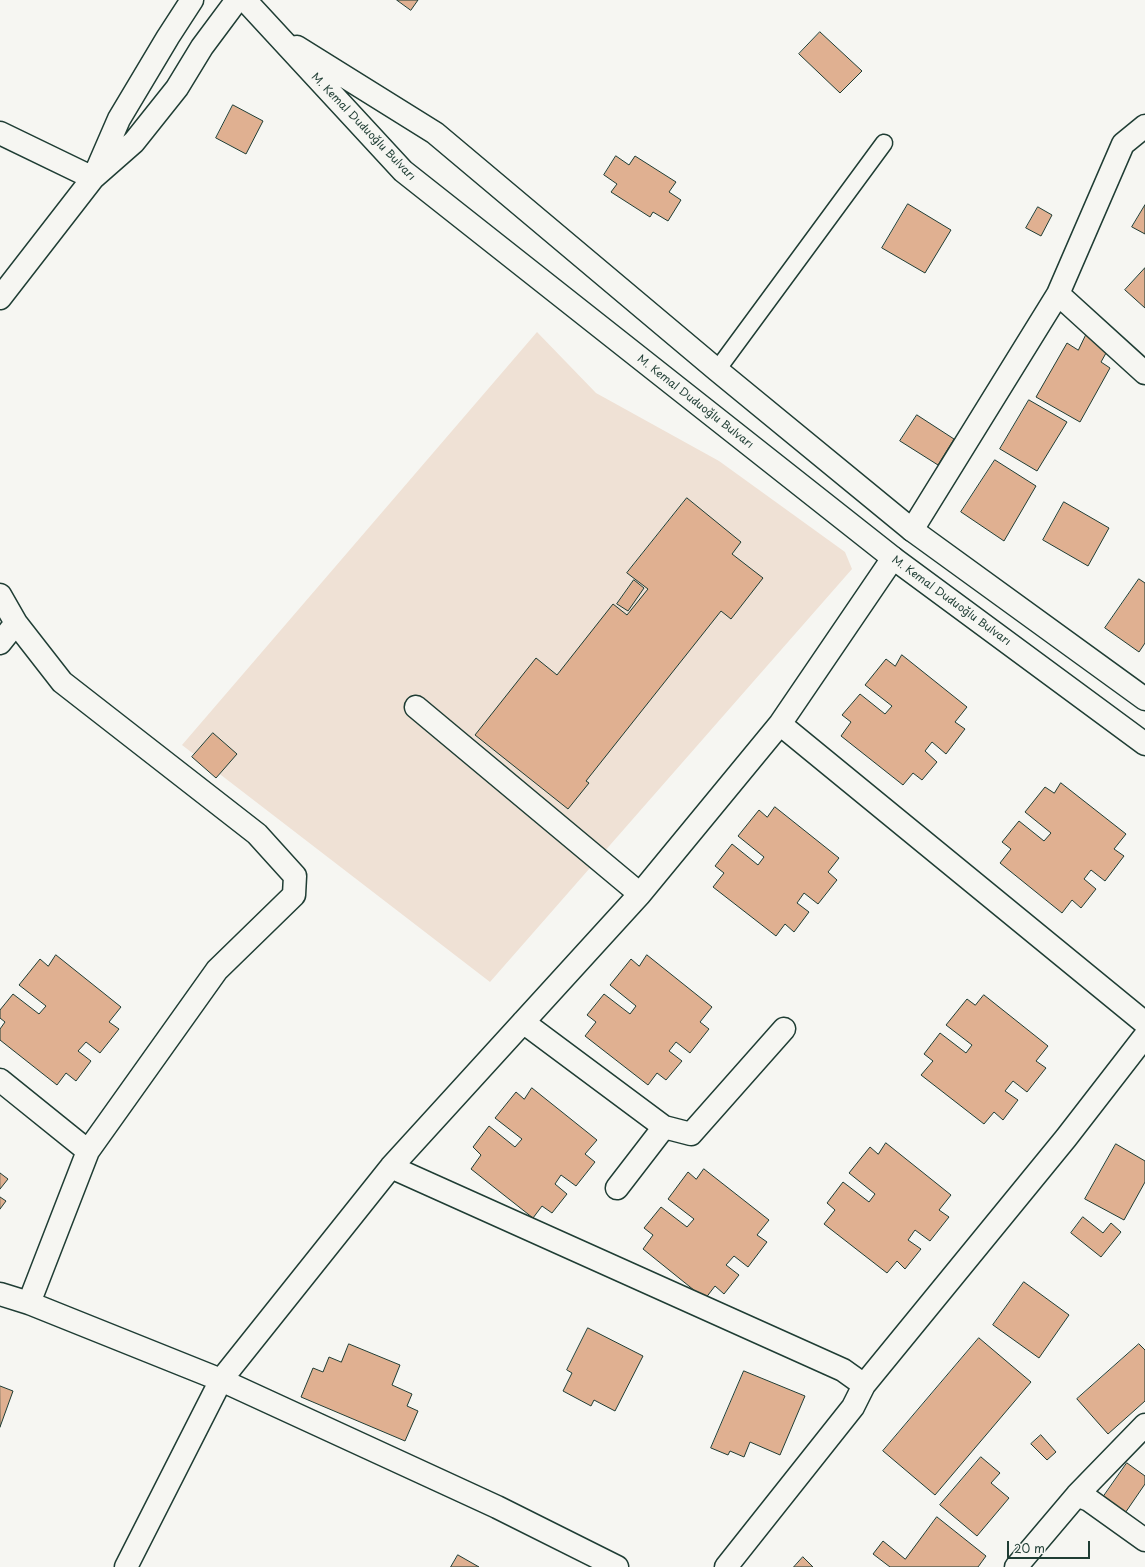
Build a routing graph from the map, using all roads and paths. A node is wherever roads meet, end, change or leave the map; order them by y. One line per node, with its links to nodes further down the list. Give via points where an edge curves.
1 (192, 0): 8 (street, via 119,119)
2 (237, 0): 8 (street, via 202,47 177,88 134,142)
3 (245, 0): 4 (street, M. Kemal Duduoğlu Bulvarı)
4 (271, 30): 11 (street, M. Kemal Duduoğlu Bulvarı, via 434,133); 14 (street, M. Kemal Duduoğlu Bulvarı, via 403,171)
5 (1145, 126): 10 (street, via 1123,144)
6 (0, 133): 8 (street)
7 (884, 143): 11 (lane)
8 (93, 178): 9 (street)
9 (3, 290)
10 (1058, 294): 12 (street); 13 (street)
11 (717, 370): 13 (street, M. Kemal Duduoğlu Bulvarı)
12 (1145, 373)
13 (912, 530): 14 (street); 18 (street, M. Kemal Duduoğlu Bulvarı)
14 (893, 558): 20 (street); 21 (street, M. Kemal Duduoğlu Bulvarı)
15 (0, 595): 16 (street)
16 (16, 623): 17 (street); 29 (street, via 62,682 257,834 295,876 294,895 217,970)
17 (0, 643)
18 (1145, 699)
19 (416, 707): 22 (street)
20 (780, 724): 22 (street); 24 (street)
21 (1145, 744)
22 (640, 894): 23 (street)
23 (523, 1022): 28 (street); 30 (street)
24 (1145, 1023)
25 (784, 1030): 28 (street, via 691,1134)
26 (1145, 1036): 35 (street, via 1066,1138)
27 (0, 1080): 29 (street)
28 (664, 1127): 31 (street)
29 (88, 1152): 33 (street)
30 (391, 1167): 34 (street); 35 (street, via 843,1370)
31 (617, 1188)
32 (0, 1294): 33 (street)
33 (29, 1303): 34 (street)
34 (221, 1380): 39 (street); 40 (street, via 497,1507)
35 (864, 1385): 41 (street, via 853,1407)
36 (1145, 1425): 37 (street)
37 (1077, 1495): 38 (street, via 1089,1500); 42 (street)
38 (1145, 1540)
39 (126, 1567)
40 (617, 1567)
41 (726, 1567)
42 (1016, 1567)

